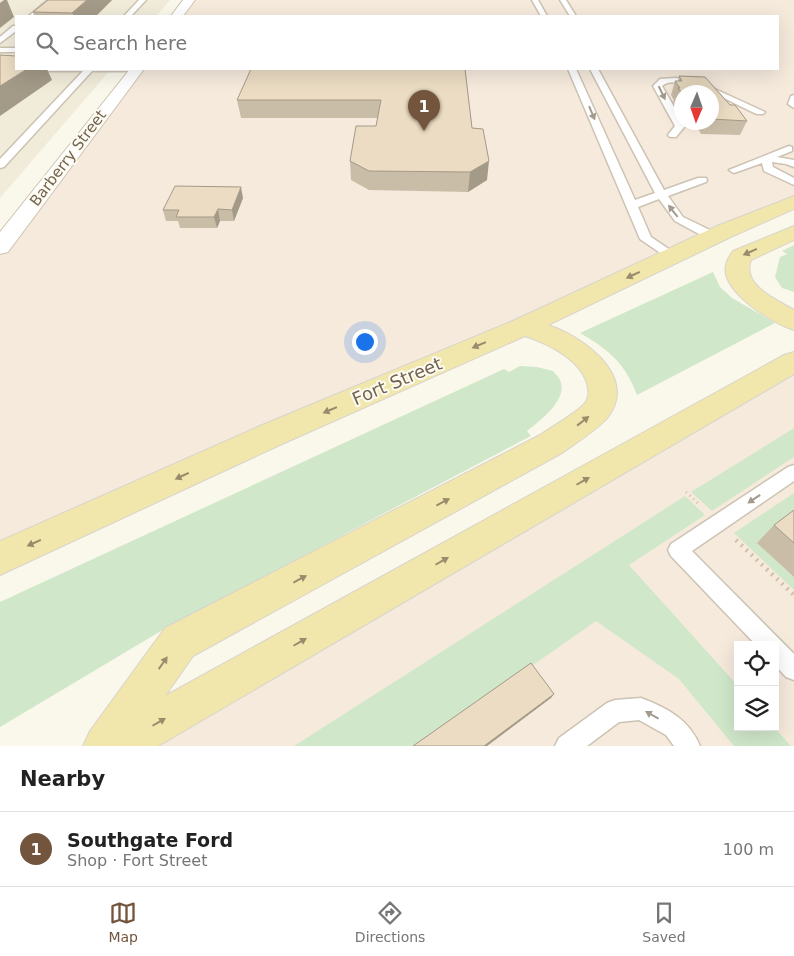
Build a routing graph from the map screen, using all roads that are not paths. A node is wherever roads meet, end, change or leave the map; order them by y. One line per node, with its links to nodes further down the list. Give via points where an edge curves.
1 (52, 0): 6 (lane)
2 (143, 0): 7 (lane)
3 (190, 0): 8 (street)
4 (535, 0): 9 (lane)
5 (563, 0): 10 (lane)
6 (33, 15)
7 (129, 15)
8 (178, 15)
9 (543, 15)
10 (571, 15)
11 (15, 29): 12 (lane)
12 (0, 41)
13 (0, 50): 14 (lane)
14 (15, 50)
15 (0, 69): 16 (lane)
16 (15, 69)
17 (89, 70): 22 (lane)
18 (98, 70): 21 (lane)
19 (572, 70): 37 (lane, one-way to 37)
20 (595, 70): 35 (lane)
21 (130, 74): 40 (street, Barberry Street)
22 (80, 80): 23 (lane); 31 (lane)
23 (96, 80)
24 (794, 98): 25 (lane)
25 (794, 105)
26 (760, 112): 27 (lane, one-way to 27, via 683,80 663,81 657,86 680,126)
27 (673, 135)
28 (789, 149): 29 (lane)
29 (766, 159): 30 (lane); 32 (lane); 34 (lane, via 768,170)
30 (794, 164)
31 (0, 165)
32 (734, 170)
33 (702, 180): 35 (lane)
34 (794, 182)
35 (661, 194): 37 (lane); 39 (lane, one-way to 35, via 679,218)
36 (794, 202): 39 (main road, Fort Street)
37 (632, 206): 41 (lane, via 646,239)
38 (794, 232): 42 (main road, one-way to 42, via 741,256 737,262 740,282 759,301)
39 (714, 236): 41 (main road, Fort Street)
40 (0, 247)
41 (673, 256): 43 (main road, Fort Street, one-way to 43)
42 (794, 321)
43 (524, 326): 46 (main road, Fort Street, one-way to 46, via 271,435); 50 (main road, one-way to 43, via 179,642 551,444 597,410 603,394 596,370 583,356 562,342)
44 (794, 362): 51 (main road, one-way to 44)
45 (794, 472): 47 (lane, one-way to 47, via 678,550)
46 (0, 558)
47 (767, 641)
48 (779, 654): 49 (lane)
49 (794, 669)
50 (105, 746)
51 (117, 746)
52 (567, 746): 53 (lane, one-way to 52, via 674,727 641,709 616,711)
53 (688, 746)

